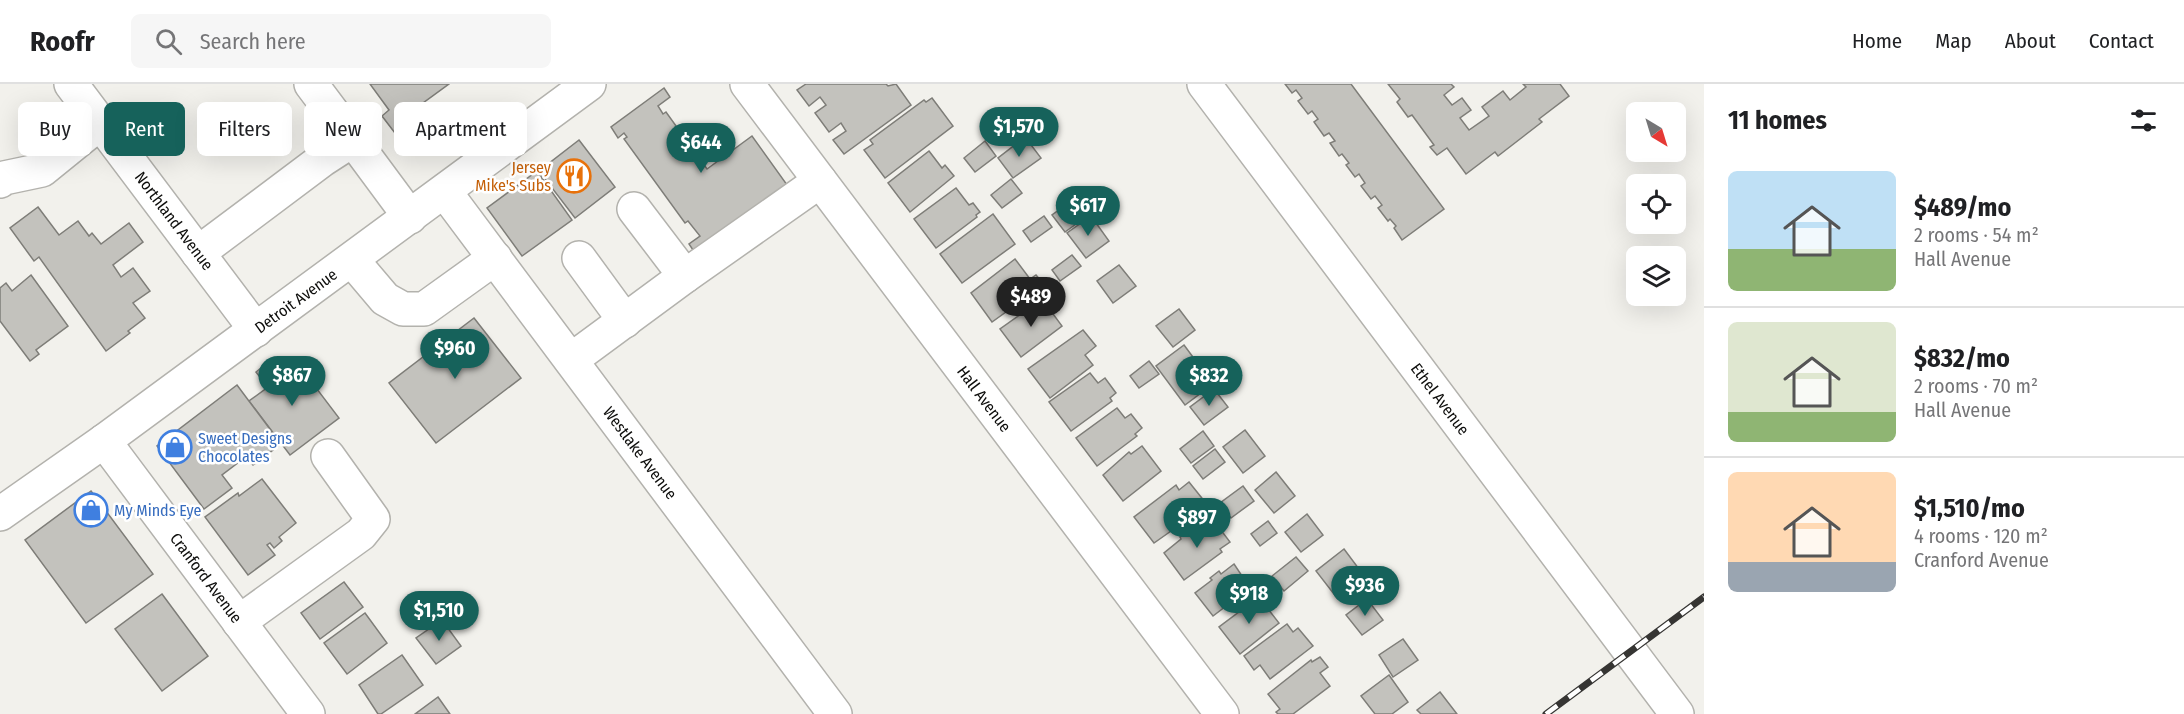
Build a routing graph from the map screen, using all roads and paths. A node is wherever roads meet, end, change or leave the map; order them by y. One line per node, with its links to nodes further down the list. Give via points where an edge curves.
1 (71, 84): 7 (street, Northland Avenue)
2 (311, 84): 6 (street)
3 (747, 84): 11 (street, Hall Avenue)
4 (1204, 84): 30 (street, Ethel Avenue)
5 (581, 86): 12 (street, Detroit Avenue)
6 (324, 102)
7 (100, 123): 10 (street, via 42,170); 15 (street, Northland Avenue)
8 (327, 156): 15 (street)
9 (365, 156): 14 (street)
10 (0, 181)
11 (820, 181): 19 (street); 29 (street, Hall Avenue)
12 (445, 192): 14 (street, Detroit Avenue); 16 (street, Westlake Avenue)
13 (634, 209): 19 (street)
14 (410, 217): 18 (street, Detroit Avenue)
15 (198, 253): 21 (street, Northland Avenue)
16 (495, 258): 18 (street, via 424,309 403,309 385,299); 22 (street, Westlake Avenue)
17 (579, 258): 20 (street)
18 (352, 260): 21 (street, Detroit Avenue)
19 (685, 276): 20 (street)
20 (625, 321): 22 (street)
21 (256, 330): 23 (street, Detroit Avenue)
22 (571, 360): 28 (street, Westlake Avenue)
23 (104, 441): 25 (street, Detroit Avenue); 26 (street, Cranford Avenue)
24 (328, 456): 26 (street, via 373,519 361,534)
25 (0, 514)
26 (239, 622): 27 (street, Cranford Avenue)
27 (308, 714)
28 (835, 714)
29 (1222, 714)
30 (1677, 714)

